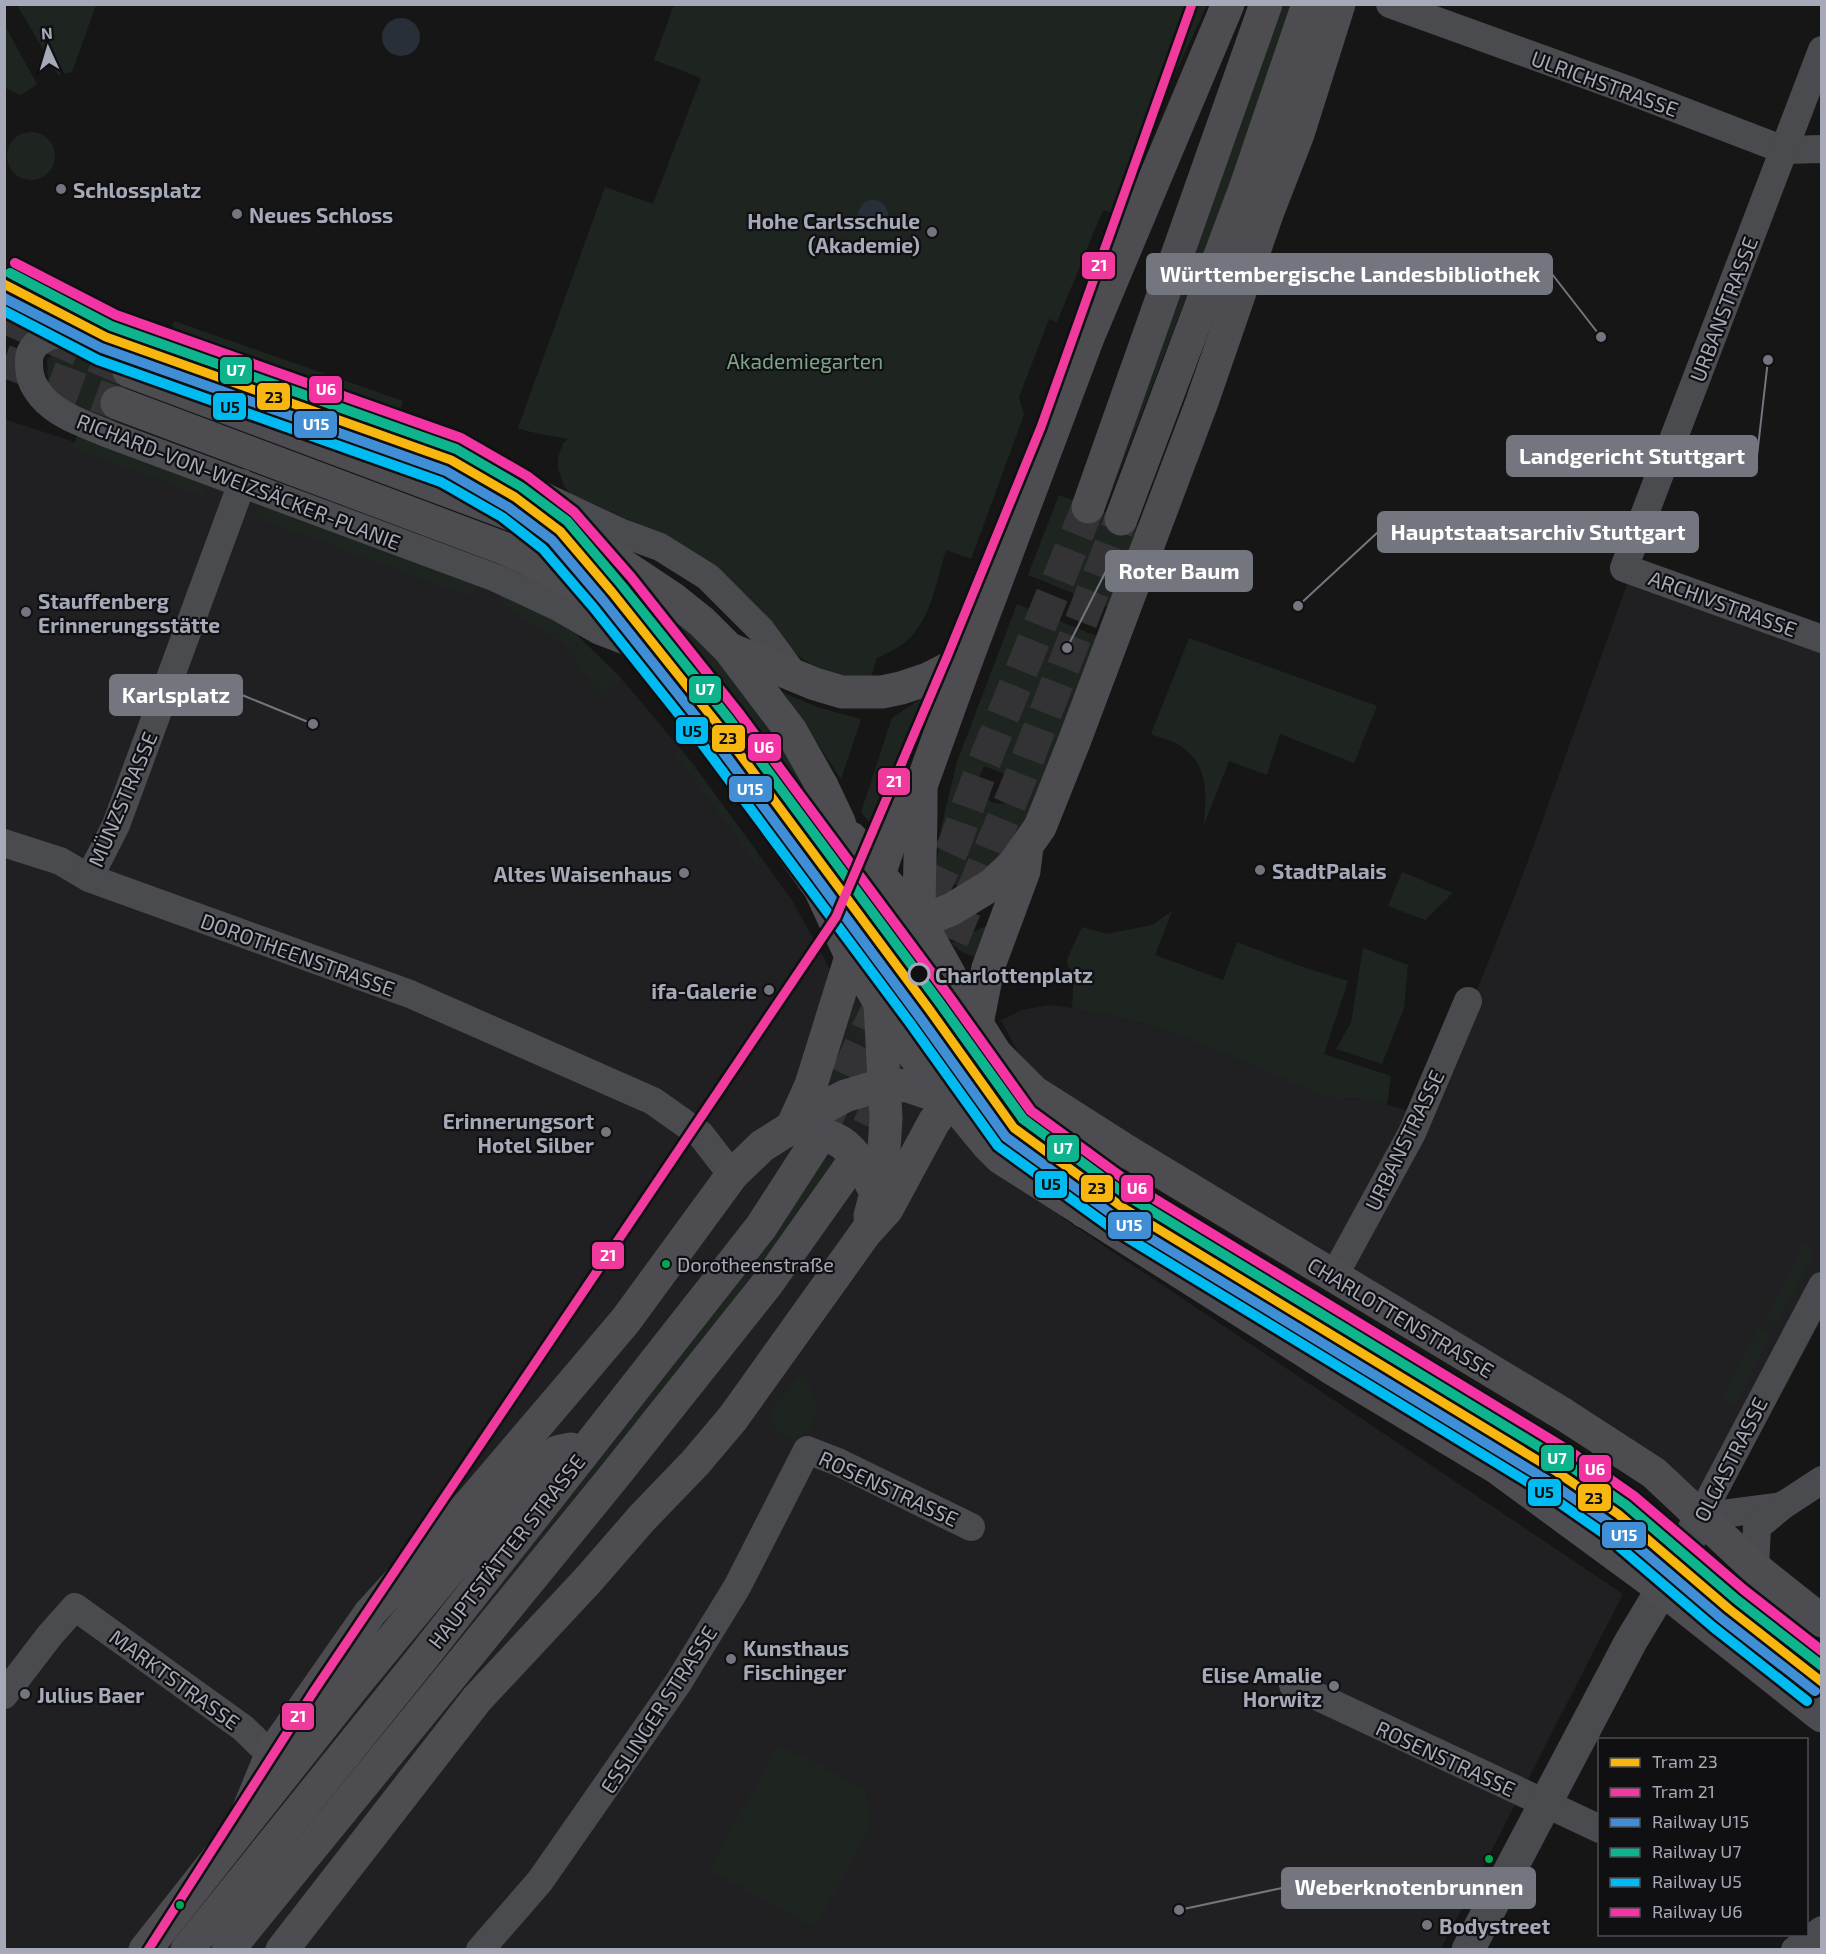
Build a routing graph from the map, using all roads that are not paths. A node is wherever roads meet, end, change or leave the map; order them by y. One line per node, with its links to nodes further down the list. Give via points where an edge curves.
1 (1228, 4): 20 (main road, via 1089,336)
2 (1266, 4): 12 (main road)
3 (1308, 4): 13 (main road, via 1246,186)
4 (1339, 4): 27 (main road, via 1298,134 1202,402 1074,742 1040,827)
5 (1390, 4): 8 (street, ULRICHSTRASSE)
6 (1821, 50): 8 (street, URBANSTRASSE)
7 (1821, 149): 8 (street, ULRICHSTRASSE)
8 (1784, 150): 15 (street, URBANSTRASSE)
9 (129, 371): 16 (main road, RICHARD-VON-WEIZSÄCKER-PLANIE, via 518,517 621,564)
10 (117, 404): 18 (main road, RICHARD-VON-WEIZSÄCKER-PLANIE, via 506,549 590,593)
11 (243, 483): 14 (street, RICHARD-VON-WEIZSÄCKER-PLANIE, via 62,413 43,398 29,377 28,355 35,345 60,333 105,333 528,489); 18 (street, RICHARD-VON-WEIZSÄCKER-PLANIE, via 496,578 600,631); 30 (street, MÜNZSTRASSE, via 116,825)
12 (1088, 507)
13 (1121, 519)
14 (622, 533): 16 (street, RICHARD-VON-WEIZSÄCKER-PLANIE); 21 (street, RICHARD-VON-WEIZSÄCKER-PLANIE, via 660,547 708,577 761,630)
15 (1624, 568): 17 (street, ARCHIVSTRASSE)
16 (672, 598): 19 (main road, RICHARD-VON-WEIZSÄCKER-PLANIE)
17 (1821, 639)
18 (639, 646): 24 (main road, RICHARD-VON-WEIZSÄCKER-PLANIE, via 711,735)
19 (729, 649): 21 (main road); 22 (main road, RICHARD-VON-WEIZSÄCKER-PLANIE, via 791,732)
20 (967, 659): 21 (main road, via 928,679 882,692 842,692); 23 (main road)
21 (794, 675)
22 (822, 786): 24 (main road, via 810,810); 25 (main road, RICHARD-VON-WEIZSÄCKER-PLANIE)
23 (921, 786): 28 (main road); 29 (main road, HAUPTSTÄTTER STRASSE, via 896,825)
24 (772, 821): 31 (main road, RICHARD-VON-WEIZSÄCKER-PLANIE)
25 (840, 822): 29 (main road); 33 (main road)
26 (4, 843): 30 (street, DOROTHEENSTRASSE, via 60,861)
27 (1027, 847): 32 (main road, via 993,884); 38 (main road, via 1024,871 988,969)
28 (920, 870): 32 (main road, via 938,890 953,897); 34 (main road)
29 (880, 876): 33 (main road, HAUPTSTÄTTER STRASSE); 34 (main road)
30 (89, 878): 45 (street, DOROTHEENSTRASSE, via 410,994 653,1101 701,1135)
31 (820, 890): 33 (main road); 35 (main road, RICHARD-VON-WEIZSÄCKER-PLANIE)
32 (974, 896): 34 (main road, via 935,916)
33 (865, 910): 34 (main road, via 888,918); 35 (main road, HAUPTSTÄTTER STRASSE); 37 (main road)
34 (918, 918): 38 (main road); 40 (main road, via 928,1041)
35 (851, 956): 37 (main road); 42 (main road, HAUPTSTÄTTER STRASSE, via 811,1085)
36 (1468, 1001): 49 (street, URBANSTRASSE, via 1412,1133)
37 (880, 1005): 39 (main road); 40 (main road)
38 (977, 1024): 40 (main road); 41 (main road, CHARLOTTENSTRASSE, via 996,1054 1034,1092)
39 (885, 1084): 40 (main road, via 908,1086); 42 (main road, via 845,1096); 46 (main road, via 883,1167)
40 (950, 1100): 41 (main road, via 975,1104 1040,1128); 47 (main road, via 1001,1158); 48 (main road, via 887,1209)
41 (1091, 1129): 43 (main road, CHARLOTTENSTRASSE)
42 (802, 1137): 45 (main road, via 762,1146); 46 (main road, via 822,1133 842,1143 858,1157); 51 (main road, HAUPTSTÄTTER STRASSE, via 761,1227)
43 (1128, 1152): 47 (main road, via 1114,1152 1101,1158 1090,1170 1081,1199); 49 (main road, CHARLOTTENSTRASSE)
44 (846, 1171): 58 (main road, HAUPTSTÄTTER STRASSE, via 767,1284)
45 (732, 1175): 65 (main road, via 626,1320 474,1499 370,1613)
46 (875, 1192): 48 (main road)
47 (1085, 1212): 59 (main road, via 1496,1467)
48 (866, 1233): 63 (main road, via 733,1418)
49 (1334, 1276): 55 (main road, CHARLOTTENSTRASSE, via 1654,1473)
50 (1821, 1286): 55 (street, OLGASTRASSE)
51 (590, 1444): 67 (main road, via 557,1452 451,1568); 71 (main road, HAUPTSTÄTTER STRASSE)
52 (807, 1450): 56 (street, ROSENSTRASSE); 74 (street, ESSLINGER STRASSE, via 736,1587 678,1683 540,1881)
53 (1821, 1480): 54 (street)
54 (1782, 1506): 55 (street); 57 (street, via 1757,1527)
55 (1700, 1517): 57 (main road, CHARLOTTENSTRASSE); 59 (street, OLGASTRASSE)
56 (971, 1527)
57 (1755, 1568): 60 (main road, CHARLOTTENSTRASSE)
58 (527, 1582): 63 (main road); 72 (main road, HAUPTSTÄTTER STRASSE)
59 (1662, 1589): 64 (main road); 66 (street, OLGASTRASSE)
60 (1821, 1621)
61 (1293, 1685): 66 (street, ROSENSTRASSE)
62 (4, 1695): 65 (street, MARKTSTRASSE, via 75,1607 243,1728)
63 (477, 1699): 73 (main road)
64 (1821, 1716)
65 (271, 1755): 67 (main road)
66 (1546, 1804): 68 (street, ROSENSTRASSE); 75 (street, OLGASTRASSE)
67 (241, 1828): 70 (main road)
68 (1598, 1829)
69 (1816, 1930): 76 (street)
70 (145, 1950)
71 (187, 1950)
72 (228, 1950)
73 (282, 1950)
74 (480, 1950)
75 (1468, 1950)
76 (1795, 1950)

